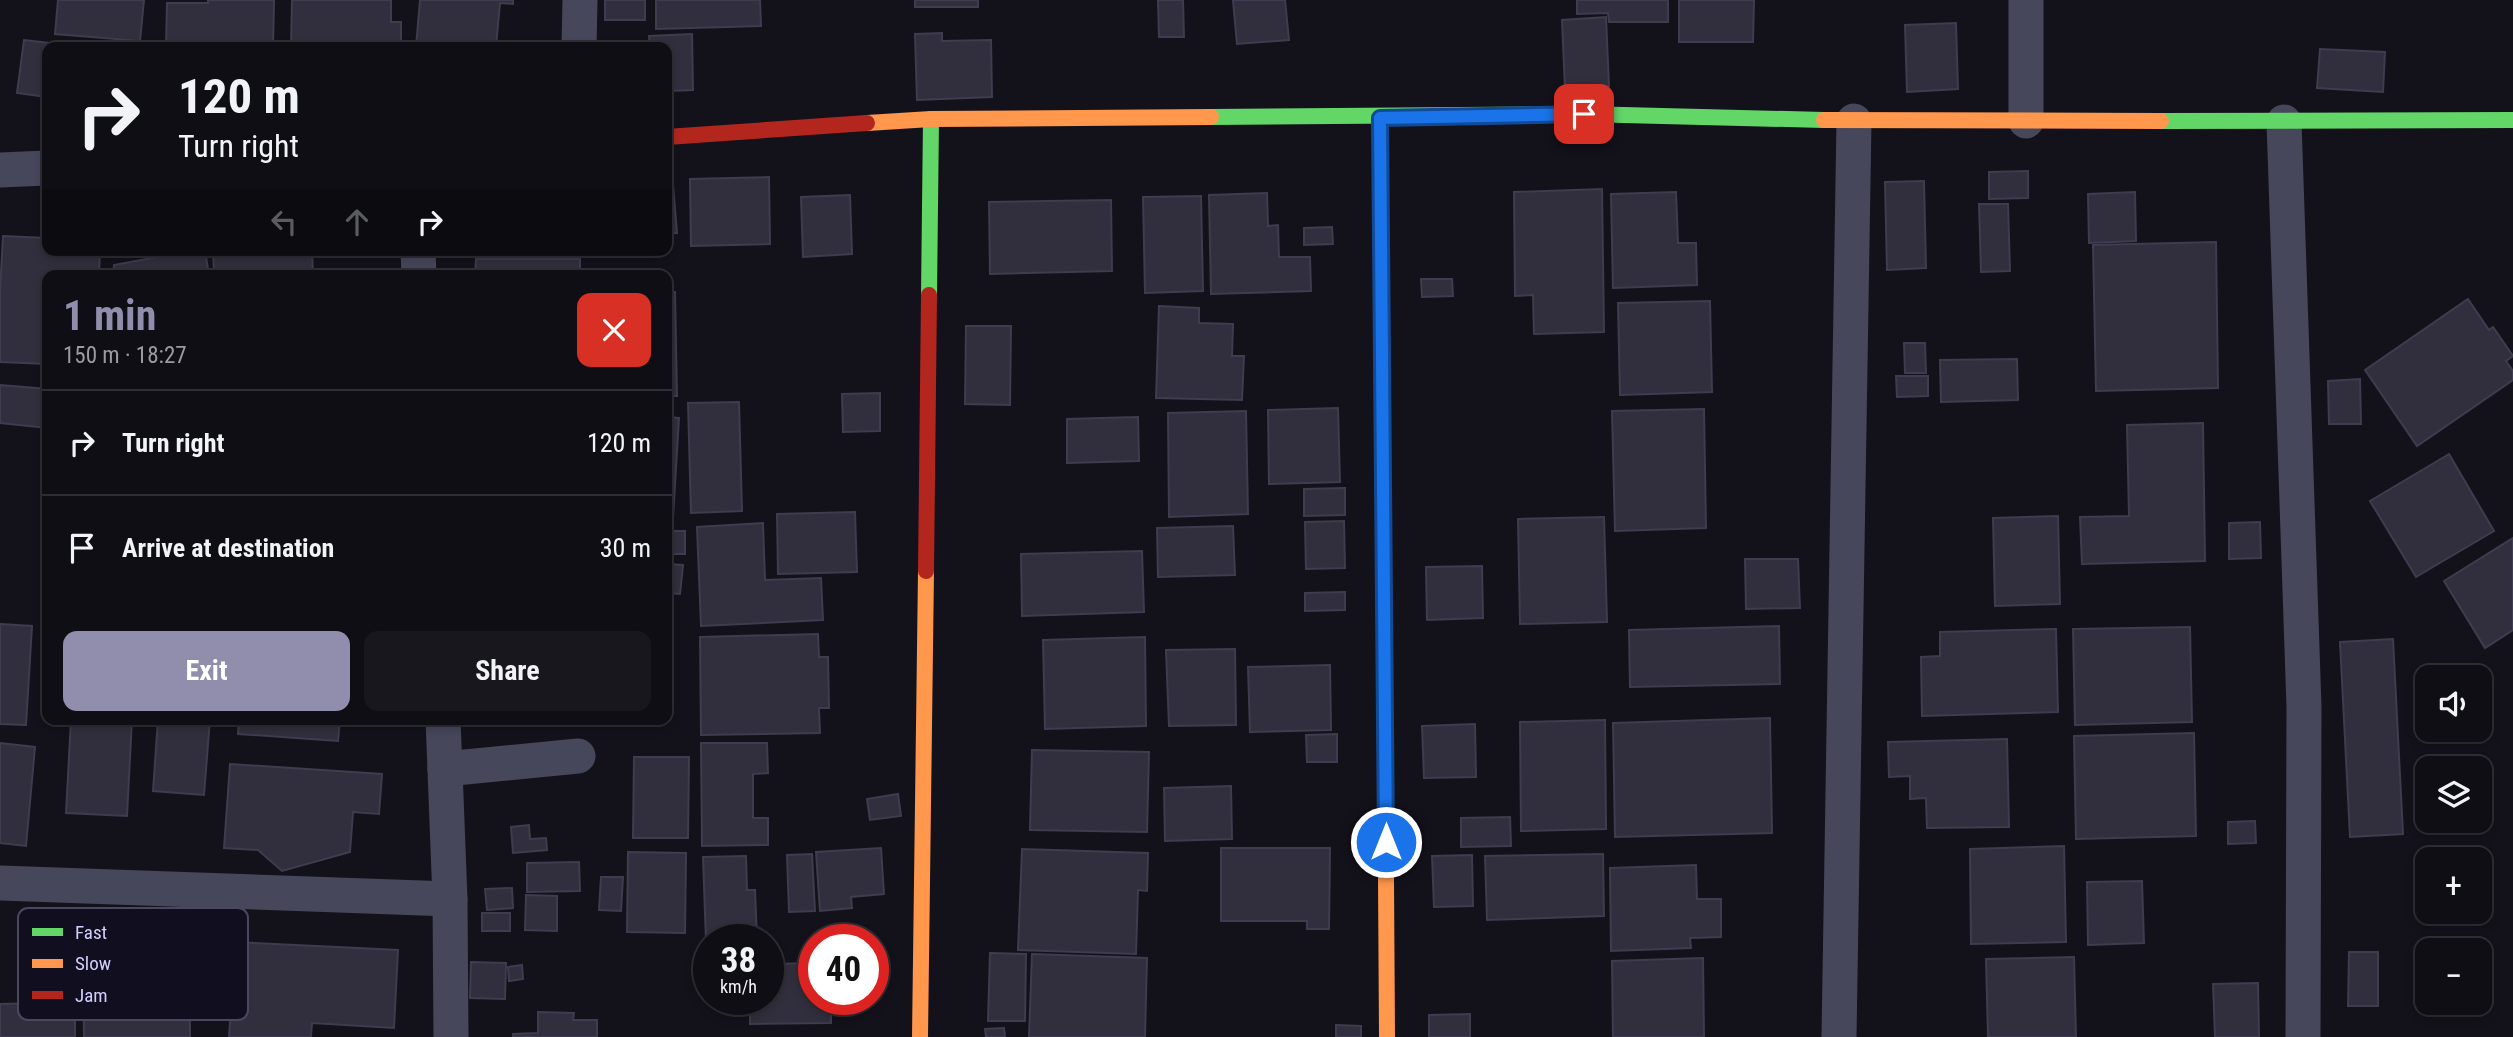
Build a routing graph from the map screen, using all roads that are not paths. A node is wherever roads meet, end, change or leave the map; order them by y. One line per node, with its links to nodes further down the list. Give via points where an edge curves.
1 (580, 0): 3 (street)
2 (2026, 0): 8 (street)
3 (579, 42)
4 (1380, 118): 5 (street); 7 (street, via 1584,114); 20 (street)
5 (931, 119): 10 (street); 19 (street)
6 (2513, 120): 9 (street)
7 (1854, 121): 8 (street); 21 (street)
8 (2026, 121): 9 (street)
9 (2284, 122): 22 (street, via 2304,707)
10 (672, 137)
11 (42, 168): 12 (street)
12 (0, 170)
13 (443, 725): 15 (street)
14 (578, 756): 15 (street)
15 (445, 769): 17 (street)
16 (0, 883): 17 (street)
17 (450, 899): 18 (street)
18 (451, 1037)
19 (920, 1037)
20 (1387, 1037)
21 (1839, 1037)
22 (2303, 1037)

